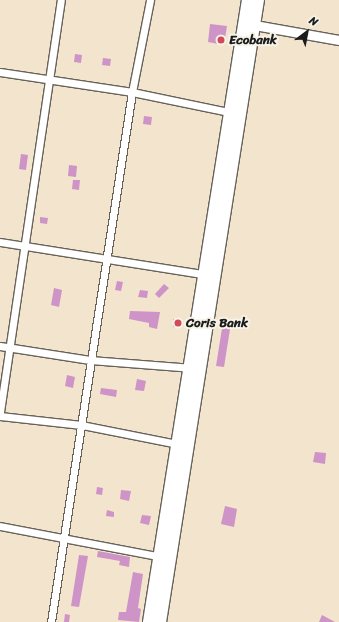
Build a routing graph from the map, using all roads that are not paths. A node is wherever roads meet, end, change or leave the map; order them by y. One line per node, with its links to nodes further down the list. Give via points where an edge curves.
1 (61, 0): 8 (street)
2 (150, 0): 9 (street)
3 (248, 0): 5 (highway)
4 (258, 0): 5 (highway)
5 (250, 24): 6 (street); 10 (highway)
6 (339, 40)
7 (0, 72): 8 (street)
8 (49, 80): 9 (street); 12 (street)
9 (132, 92): 10 (street); 13 (street)
10 (236, 114): 14 (highway); 18 (highway)
11 (0, 242): 12 (street)
12 (24, 245): 13 (street); 16 (street)
13 (107, 258): 14 (street); 17 (street)
14 (203, 274): 18 (highway)
15 (0, 346): 16 (street)
16 (10, 348): 17 (street); 19 (street)
17 (90, 360): 18 (street); 21 (street)
18 (195, 368): 22 (highway); 25 (highway)
19 (0, 412)
20 (0, 416): 21 (street)
21 (82, 425): 22 (street); 24 (street)
22 (176, 444): 25 (highway)
23 (0, 526): 24 (street)
24 (66, 537): 25 (street); 26 (street)
25 (165, 557): 27 (highway); 28 (highway)
26 (51, 622)
27 (149, 622)
28 (160, 622)

